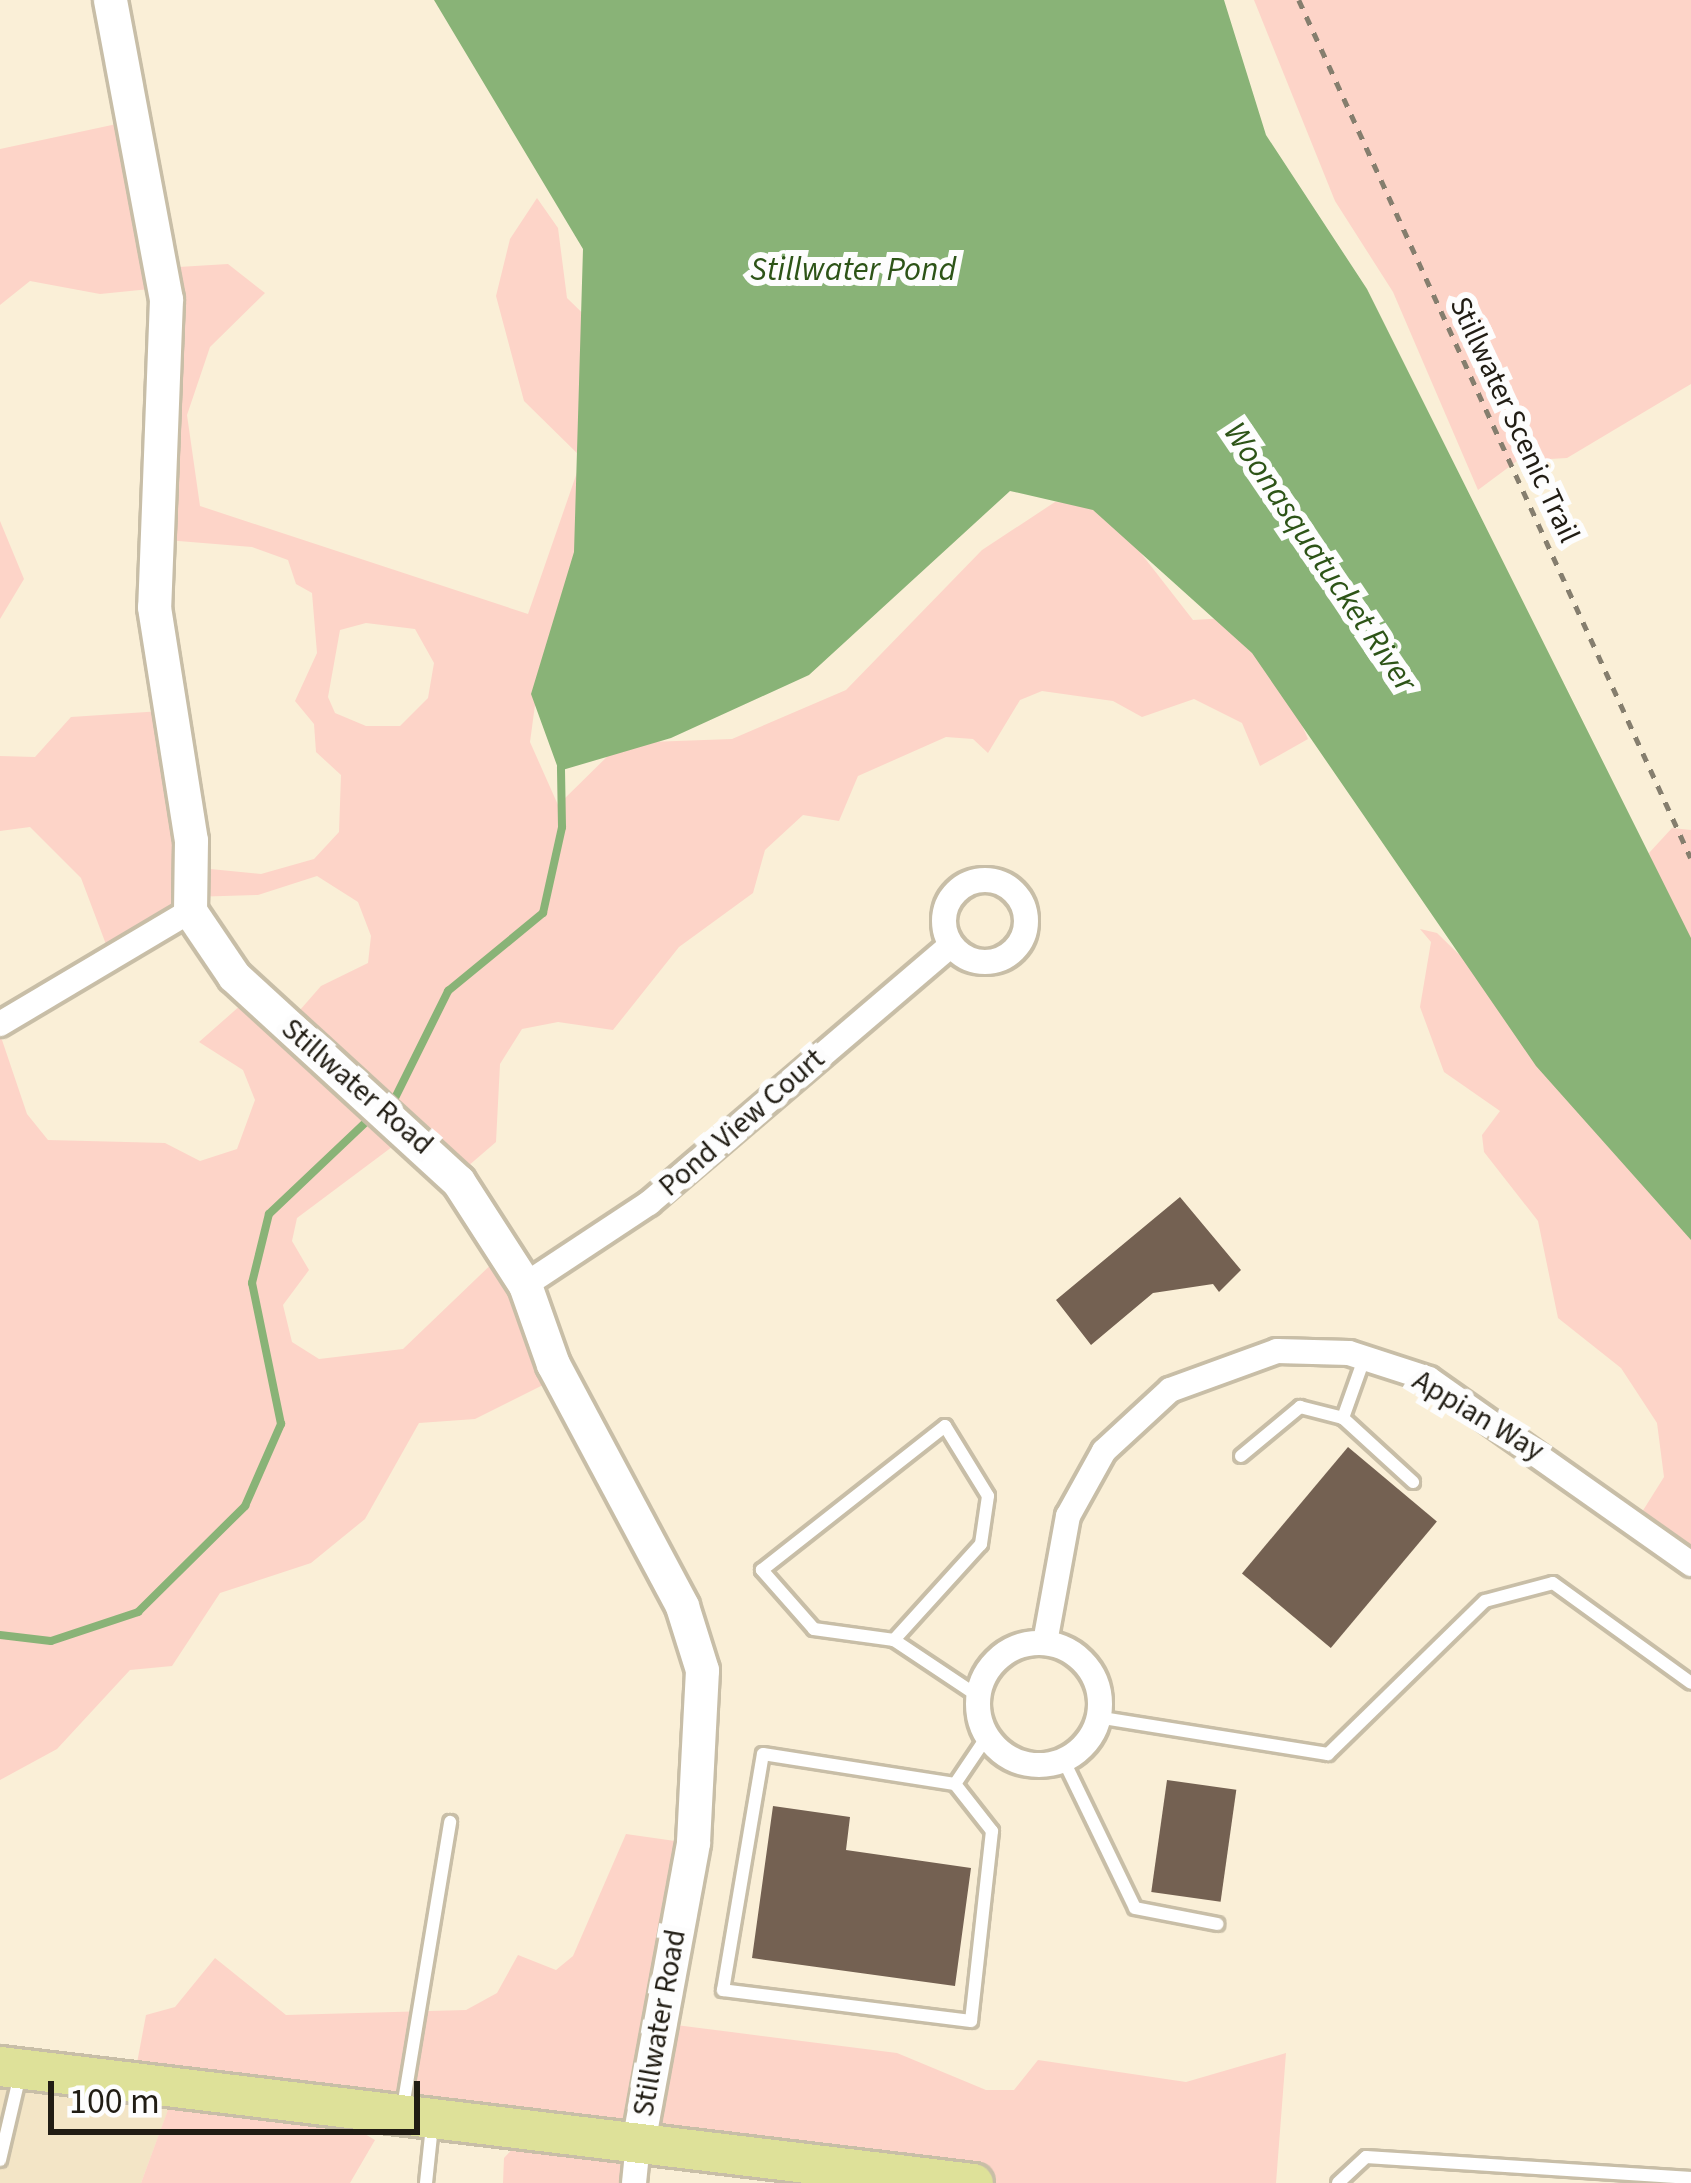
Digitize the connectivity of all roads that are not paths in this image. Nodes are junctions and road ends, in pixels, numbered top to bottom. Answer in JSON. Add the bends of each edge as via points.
{"nodes":[{"id":1,"x":110,"y":0,"type":"edge"},
{"id":2,"x":190,"y":911,"type":"junction"},
{"id":3,"x":949,"y":947,"type":"dead end"},
{"id":4,"x":0,"y":1024,"type":"edge"},
{"id":5,"x":525,"y":1285,"type":"junction"},
{"id":6,"x":1365,"y":1358,"type":"junction"},
{"id":7,"x":1343,"y":1418,"type":"junction"},
{"id":8,"x":1241,"y":1456,"type":"dead end"},
{"id":9,"x":1413,"y":1482,"type":"dead end"},
{"id":10,"x":1691,"y":1564,"type":"edge"},
{"id":11,"x":1046,"y":1637,"type":"junction"},
{"id":12,"x":894,"y":1640,"type":"junction"},
{"id":13,"x":1691,"y":1683,"type":"edge"},
{"id":14,"x":978,"y":1696,"type":"junction"},
{"id":15,"x":1097,"y":1717,"type":"junction"},
{"id":16,"x":986,"y":1738,"type":"junction"},
{"id":17,"x":1064,"y":1759,"type":"junction"},
{"id":18,"x":955,"y":1784,"type":"junction"},
{"id":19,"x":450,"y":1822,"type":"dead end"},
{"id":20,"x":1216,"y":1924,"type":"dead end"},
{"id":21,"x":11,"y":2067,"type":"edge"},
{"id":22,"x":417,"y":2116,"type":"junction"},
{"id":23,"x":638,"y":2143,"type":"junction"},
{"id":24,"x":0,"y":2160,"type":"edge"},
{"id":25,"x":1691,"y":2178,"type":"edge"},
{"id":26,"x":426,"y":2183,"type":"edge"},
{"id":27,"x":634,"y":2183,"type":"edge"},
{"id":28,"x":973,"y":2183,"type":"edge"},
{"id":29,"x":1338,"y":2183,"type":"edge"}],
"edges":[{"from":1,"to":2,"type":"street","via":[[166,299],[154,607],[191,840]]},
{"from":2,"to":4,"type":"street"},
{"from":2,"to":5,"type":"street","name":"Stillwater Road","via":[[234,976],[427,1145]]},
{"from":3,"to":5,"type":"street","name":"Pond View Court","via":[[649,1203]]},
{"from":5,"to":23,"type":"street","name":"Stillwater Road","via":[[554,1364],[682,1606],[702,1670],[693,1843]]},
{"from":6,"to":7,"type":"lane"},
{"from":6,"to":10,"type":"street","name":"Appian Way","via":[[1429,1379]]},
{"from":6,"to":11,"type":"street","name":"Appian Way","via":[[1312,1349],[1236,1359],[1136,1417],[1068,1516]]},
{"from":7,"to":8,"type":"lane","via":[[1300,1407]]},
{"from":7,"to":9,"type":"lane"},
{"from":11,"to":14,"type":"street","via":[[1004,1655]]},
{"from":11,"to":15,"type":"street","via":[[1096,1684]]},
{"from":12,"to":12,"type":"lane","via":[[981,1544],[988,1496],[945,1426],[762,1570],[814,1629]]},
{"from":12,"to":14,"type":"lane"},
{"from":13,"to":15,"type":"lane","via":[[1553,1582],[1485,1601],[1346,1747],[1328,1754]]},
{"from":14,"to":16,"type":"street"},
{"from":15,"to":17,"type":"street","via":[[1082,1748]]},
{"from":16,"to":17,"type":"street","via":[[1025,1764]]},
{"from":16,"to":18,"type":"lane"},
{"from":17,"to":20,"type":"lane","via":[[1136,1908]]},
{"from":18,"to":18,"type":"lane","via":[[763,1754],[723,1990],[971,2021],[992,1831]]},
{"from":19,"to":22,"type":"lane"},
{"from":21,"to":22,"type":"main road"},
{"from":21,"to":24,"type":"lane"},
{"from":22,"to":23,"type":"main road"},
{"from":22,"to":26,"type":"lane"},
{"from":23,"to":27,"type":"street"},
{"from":23,"to":28,"type":"main road"},
{"from":25,"to":29,"type":"lane","via":[[1366,2157]]}]}
